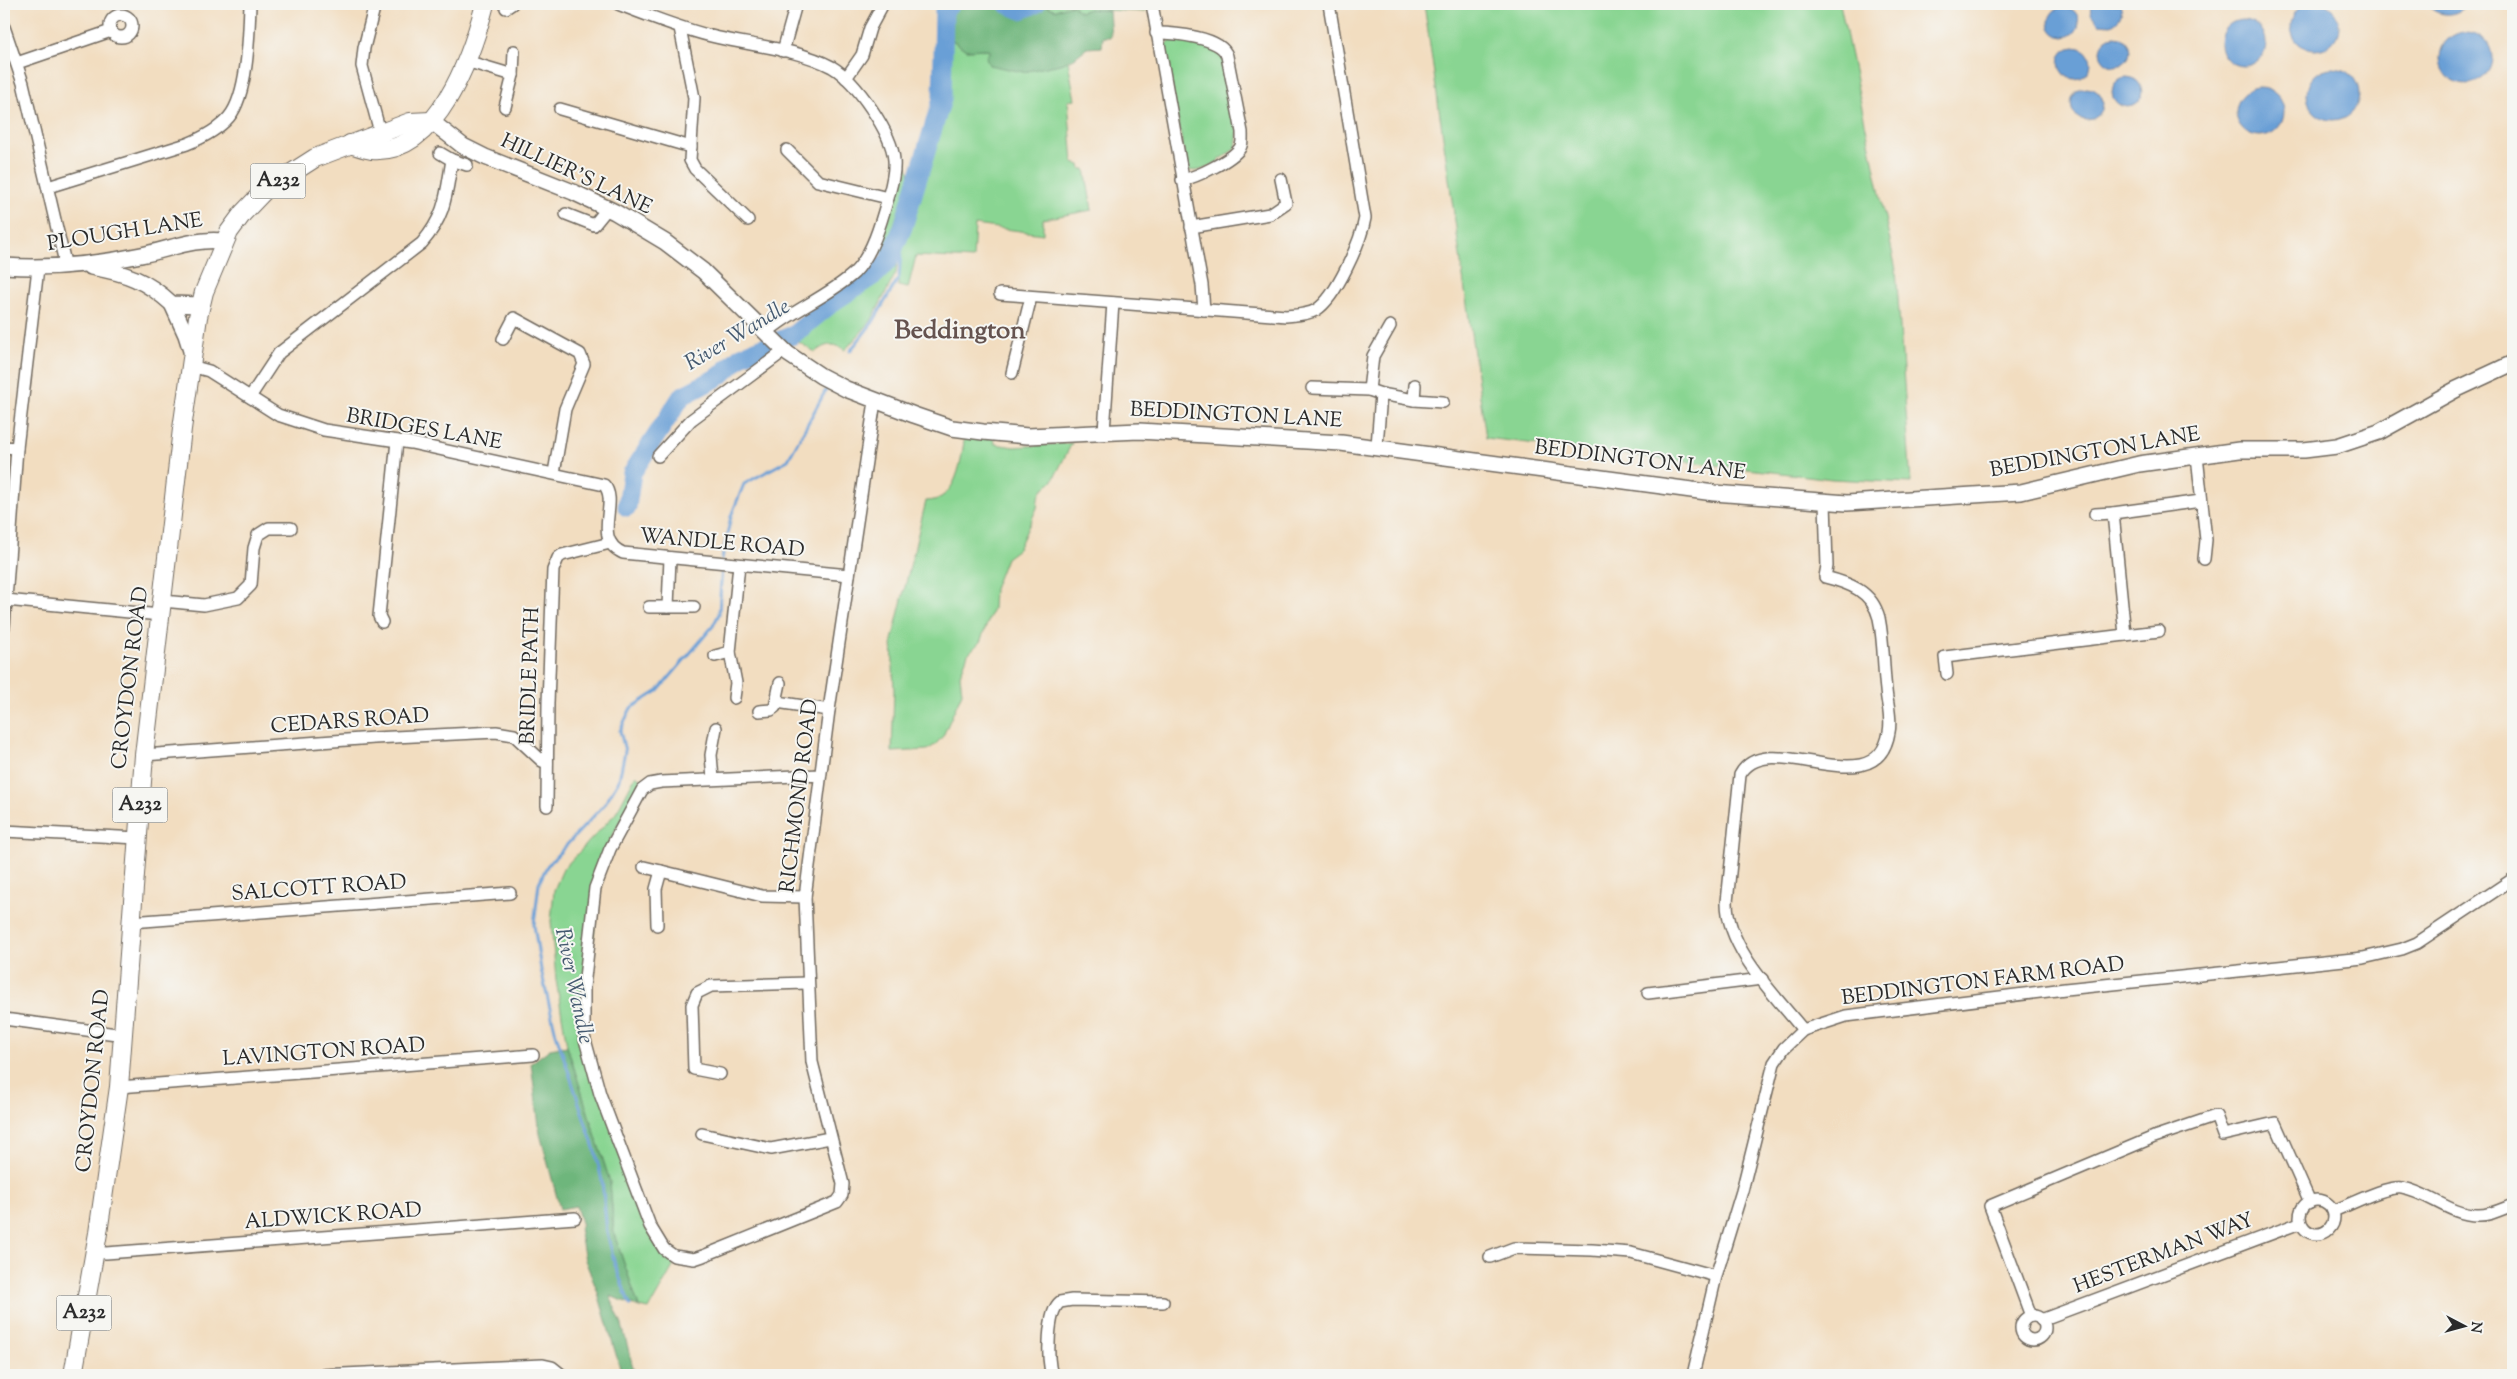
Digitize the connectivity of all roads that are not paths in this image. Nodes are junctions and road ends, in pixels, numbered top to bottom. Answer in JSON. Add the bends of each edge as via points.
{"nodes":[{"id":1,"x":250,"y":4,"type":"edge"},
{"id":2,"x":375,"y":4,"type":"edge"},
{"id":3,"x":485,"y":4,"type":"edge"},
{"id":4,"x":618,"y":4,"type":"edge"},
{"id":5,"x":796,"y":4,"type":"edge"},
{"id":6,"x":883,"y":4,"type":"edge"},
{"id":7,"x":1152,"y":4,"type":"edge"},
{"id":8,"x":1328,"y":4,"type":"edge"},
{"id":9,"x":4,"y":27,"type":"edge"},
{"id":10,"x":680,"y":28,"type":"junction"},
{"id":11,"x":111,"y":31,"type":"dead end"},
{"id":12,"x":1156,"y":33,"type":"junction"},
{"id":13,"x":514,"y":51,"type":"dead end"},
{"id":14,"x":783,"y":51,"type":"junction"},
{"id":15,"x":466,"y":61,"type":"junction"},
{"id":16,"x":17,"y":63,"type":"junction"},
{"id":17,"x":514,"y":75,"type":"junction"},
{"id":18,"x":846,"y":78,"type":"junction"},
{"id":19,"x":505,"y":107,"type":"dead end"},
{"id":20,"x":560,"y":109,"type":"dead end"},
{"id":21,"x":431,"y":121,"type":"junction"},
{"id":22,"x":380,"y":132,"type":"junction"},
{"id":23,"x":350,"y":144,"type":"junction"},
{"id":24,"x":690,"y":147,"type":"junction"},
{"id":25,"x":787,"y":150,"type":"dead end"},
{"id":26,"x":440,"y":153,"type":"dead end"},
{"id":27,"x":452,"y":160,"type":"junction"},
{"id":28,"x":467,"y":165,"type":"dead end"},
{"id":29,"x":1281,"y":179,"type":"dead end"},
{"id":30,"x":1182,"y":180,"type":"junction"},
{"id":31,"x":48,"y":187,"type":"junction"},
{"id":32,"x":888,"y":198,"type":"junction"},
{"id":33,"x":607,"y":208,"type":"junction"},
{"id":34,"x":566,"y":214,"type":"dead end"},
{"id":35,"x":748,"y":220,"type":"dead end"},
{"id":36,"x":1192,"y":227,"type":"junction"},
{"id":37,"x":224,"y":241,"type":"junction"},
{"id":38,"x":130,"y":257,"type":"junction"},
{"id":39,"x":4,"y":266,"type":"edge"},
{"id":40,"x":66,"y":266,"type":"junction"},
{"id":41,"x":82,"y":266,"type":"junction"},
{"id":42,"x":38,"y":268,"type":"junction"},
{"id":43,"x":133,"y":277,"type":"junction"},
{"id":44,"x":1000,"y":294,"type":"dead end"},
{"id":45,"x":1031,"y":297,"type":"junction"},
{"id":46,"x":1113,"y":303,"type":"junction"},
{"id":47,"x":172,"y":304,"type":"junction"},
{"id":48,"x":200,"y":305,"type":"junction"},
{"id":49,"x":1204,"y":310,"type":"junction"},
{"id":50,"x":1390,"y":326,"type":"dead end"},
{"id":51,"x":766,"y":333,"type":"junction"},
{"id":52,"x":503,"y":339,"type":"dead end"},
{"id":53,"x":784,"y":351,"type":"junction"},
{"id":54,"x":191,"y":360,"type":"junction"},
{"id":55,"x":2513,"y":364,"type":"edge"},
{"id":56,"x":1012,"y":373,"type":"dead end"},
{"id":57,"x":1415,"y":385,"type":"dead end"},
{"id":58,"x":1312,"y":388,"type":"dead end"},
{"id":59,"x":1369,"y":390,"type":"junction"},
{"id":60,"x":1381,"y":394,"type":"junction"},
{"id":61,"x":250,"y":397,"type":"junction"},
{"id":62,"x":1414,"y":400,"type":"junction"},
{"id":63,"x":875,"y":401,"type":"junction"},
{"id":64,"x":1443,"y":402,"type":"dead end"},
{"id":65,"x":1104,"y":431,"type":"junction"},
{"id":66,"x":397,"y":441,"type":"junction"},
{"id":67,"x":1377,"y":446,"type":"junction"},
{"id":68,"x":4,"y":447,"type":"edge"},
{"id":69,"x":17,"y":448,"type":"junction"},
{"id":70,"x":658,"y":456,"type":"dead end"},
{"id":71,"x":2197,"y":456,"type":"junction"},
{"id":72,"x":554,"y":473,"type":"junction"},
{"id":73,"x":2201,"y":501,"type":"junction"},
{"id":74,"x":1825,"y":502,"type":"junction"},
{"id":75,"x":2113,"y":513,"type":"junction"},
{"id":76,"x":2095,"y":514,"type":"dead end"},
{"id":77,"x":291,"y":528,"type":"dead end"},
{"id":78,"x":610,"y":543,"type":"junction"},
{"id":79,"x":566,"y":553,"type":"joint"},
{"id":80,"x":670,"y":558,"type":"junction"},
{"id":81,"x":2204,"y":560,"type":"dead end"},
{"id":82,"x":736,"y":565,"type":"junction"},
{"id":83,"x":849,"y":575,"type":"junction"},
{"id":84,"x":6,"y":600,"type":"junction"},
{"id":85,"x":649,"y":607,"type":"dead end"},
{"id":86,"x":668,"y":607,"type":"junction"},
{"id":87,"x":694,"y":607,"type":"dead end"},
{"id":88,"x":162,"y":608,"type":"junction"},
{"id":89,"x":382,"y":622,"type":"dead end"},
{"id":90,"x":4,"y":627,"type":"edge"},
{"id":91,"x":2159,"y":631,"type":"dead end"},
{"id":92,"x":2125,"y":635,"type":"junction"},
{"id":93,"x":730,"y":652,"type":"junction"},
{"id":94,"x":715,"y":656,"type":"dead end"},
{"id":95,"x":1947,"y":674,"type":"dead end"},
{"id":96,"x":780,"y":683,"type":"dead end"},
{"id":97,"x":734,"y":698,"type":"dead end"},
{"id":98,"x":777,"y":702,"type":"junction"},
{"id":99,"x":829,"y":710,"type":"junction"},
{"id":100,"x":759,"y":711,"type":"dead end"},
{"id":101,"x":716,"y":728,"type":"dead end"},
{"id":102,"x":144,"y":755,"type":"junction"},
{"id":103,"x":547,"y":763,"type":"junction"},
{"id":104,"x":820,"y":775,"type":"junction"},
{"id":105,"x":712,"y":779,"type":"junction"},
{"id":106,"x":547,"y":806,"type":"dead end"},
{"id":107,"x":4,"y":831,"type":"edge"},
{"id":108,"x":138,"y":838,"type":"junction"},
{"id":109,"x":644,"y":867,"type":"dead end"},
{"id":110,"x":661,"y":871,"type":"junction"},
{"id":111,"x":2513,"y":879,"type":"edge"},
{"id":112,"x":510,"y":893,"type":"dead end"},
{"id":113,"x":805,"y":897,"type":"junction"},
{"id":114,"x":131,"y":922,"type":"junction"},
{"id":115,"x":657,"y":925,"type":"dead end"},
{"id":116,"x":1762,"y":979,"type":"junction"},
{"id":117,"x":807,"y":983,"type":"junction"},
{"id":118,"x":1648,"y":992,"type":"dead end"},
{"id":119,"x":4,"y":1020,"type":"edge"},
{"id":120,"x":1803,"y":1030,"type":"junction"},
{"id":121,"x":124,"y":1035,"type":"junction"},
{"id":122,"x":533,"y":1055,"type":"dead end"},
{"id":123,"x":720,"y":1074,"type":"dead end"},
{"id":124,"x":118,"y":1087,"type":"junction"},
{"id":125,"x":702,"y":1134,"type":"dead end"},
{"id":126,"x":830,"y":1138,"type":"junction"},
{"id":127,"x":2310,"y":1202,"type":"junction"},
{"id":128,"x":2513,"y":1204,"type":"edge"},
{"id":129,"x":2333,"y":1211,"type":"junction"},
{"id":130,"x":575,"y":1218,"type":"dead end"},
{"id":131,"x":2300,"y":1223,"type":"junction"},
{"id":132,"x":95,"y":1252,"type":"junction"},
{"id":133,"x":1490,"y":1257,"type":"dead end"},
{"id":134,"x":1716,"y":1276,"type":"junction"},
{"id":135,"x":1163,"y":1302,"type":"dead end"},
{"id":136,"x":73,"y":1375,"type":"edge"},
{"id":137,"x":321,"y":1375,"type":"edge"},
{"id":138,"x":562,"y":1375,"type":"edge"},
{"id":139,"x":1052,"y":1375,"type":"edge"},
{"id":140,"x":1693,"y":1375,"type":"edge"}],
"edges":[{"from":1,"to":31,"type":"street","via":[[247,53],[239,95],[234,109],[222,124],[187,144]]},
{"from":2,"to":22,"type":"street","via":[[362,58],[363,76]]},
{"from":3,"to":15,"type":"highway"},
{"from":4,"to":10,"type":"street"},
{"from":5,"to":14,"type":"street"},
{"from":6,"to":18,"type":"street","via":[[870,28],[862,55]]},
{"from":7,"to":12,"type":"street"},
{"from":8,"to":49,"type":"street","via":[[1364,204],[1366,218],[1362,233],[1337,284],[1316,310],[1286,316]]},
{"from":9,"to":16,"type":"street"},
{"from":10,"to":14,"type":"street"},
{"from":10,"to":24,"type":"street","via":[[694,98]]},
{"from":11,"to":16,"type":"street"},
{"from":12,"to":30,"type":"street"},
{"from":12,"to":30,"type":"street","via":[[1215,43],[1224,48],[1228,56],[1242,139],[1238,150],[1202,174]]},
{"from":13,"to":17,"type":"street"},
{"from":14,"to":18,"type":"street","via":[[825,64]]},
{"from":15,"to":17,"type":"street"},
{"from":15,"to":21,"type":"highway","via":[[450,95]]},
{"from":16,"to":31,"type":"street"},
{"from":17,"to":19,"type":"street"},
{"from":18,"to":32,"type":"street","via":[[869,107],[891,145],[894,172]]},
{"from":20,"to":24,"type":"street"},
{"from":21,"to":22,"type":"highway","name":"CROYDON ROAD","number":"A232","via":[[410,122]]},
{"from":21,"to":23,"type":"highway","via":[[424,132],[394,147],[373,150]]},
{"from":21,"to":33,"type":"main road","name":"HILLIER'S LANE","via":[[463,146],[500,165]]},
{"from":22,"to":23,"type":"highway","name":"CROYDON ROAD","number":"A232"},
{"from":23,"to":37,"type":"highway","name":"CROYDON ROAD","number":"A232","via":[[315,158],[265,190],[234,223]]},
{"from":24,"to":35,"type":"street","via":[[690,160],[695,169]]},
{"from":25,"to":32,"type":"street","via":[[818,181]]},
{"from":26,"to":27,"type":"street"},
{"from":27,"to":28,"type":"street"},
{"from":27,"to":61,"type":"street","via":[[445,202],[432,232],[279,353]]},
{"from":29,"to":36,"type":"street","via":[[1286,203],[1270,214]]},
{"from":30,"to":36,"type":"street"},
{"from":31,"to":40,"type":"street"},
{"from":32,"to":51,"type":"street","via":[[873,242],[854,273]]},
{"from":33,"to":34,"type":"street","via":[[594,225]]},
{"from":33,"to":51,"type":"main road","name":"HILLIER'S LANE","via":[[688,259]]},
{"from":36,"to":49,"type":"street"},
{"from":37,"to":38,"type":"main road","name":"PLOUGH LANE","via":[[199,240]]},
{"from":37,"to":48,"type":"highway","name":"CROYDON ROAD","number":"A232"},
{"from":38,"to":41,"type":"main road","name":"PLOUGH LANE"},
{"from":38,"to":43,"type":"main road"},
{"from":39,"to":42,"type":"main road","name":"PLOUGH LANE"},
{"from":40,"to":41,"type":"main road","name":"PLOUGH LANE"},
{"from":40,"to":42,"type":"main road","name":"PLOUGH LANE"},
{"from":41,"to":43,"type":"main road"},
{"from":42,"to":69,"type":"street"},
{"from":43,"to":47,"type":"main road","via":[[154,288]]},
{"from":44,"to":45,"type":"street"},
{"from":45,"to":46,"type":"street"},
{"from":45,"to":56,"type":"street"},
{"from":46,"to":49,"type":"street"},
{"from":46,"to":65,"type":"street"},
{"from":47,"to":48,"type":"main road"},
{"from":47,"to":54,"type":"main road","via":[[186,334]]},
{"from":48,"to":54,"type":"highway","name":"CROYDON ROAD","number":"A232"},
{"from":50,"to":59,"type":"street","via":[[1373,356]]},
{"from":51,"to":53,"type":"main road","name":"BEDDINGTON LANE"},
{"from":52,"to":72,"type":"street","via":[[514,318],[584,359],[565,409]]},
{"from":53,"to":63,"type":"main road","name":"BEDDINGTON LANE","via":[[837,385]]},
{"from":53,"to":70,"type":"street","via":[[691,420]]},
{"from":54,"to":61,"type":"street","name":"BRIDGES LANE"},
{"from":54,"to":88,"type":"highway","name":"CROYDON ROAD","number":"A232"},
{"from":55,"to":71,"type":"main road","name":"BEDDINGTON LANE","via":[[2455,390],[2410,417],[2336,446],[2304,450],[2239,450]]},
{"from":57,"to":62,"type":"street"},
{"from":58,"to":59,"type":"street"},
{"from":59,"to":60,"type":"street"},
{"from":60,"to":62,"type":"street"},
{"from":60,"to":67,"type":"street"},
{"from":61,"to":66,"type":"street","name":"BRIDGES LANE","via":[[278,415],[309,426],[339,434]]},
{"from":62,"to":64,"type":"street"},
{"from":63,"to":65,"type":"main road","name":"BEDDINGTON LANE","via":[[941,424],[976,432],[1028,436]]},
{"from":63,"to":83,"type":"street","name":"RICHMOND ROAD"},
{"from":65,"to":67,"type":"main road","name":"BEDDINGTON LANE"},
{"from":66,"to":72,"type":"street","name":"BRIDGES LANE"},
{"from":66,"to":89,"type":"street","via":[[379,616]]},
{"from":67,"to":74,"type":"main road","name":"BEDDINGTON LANE","via":[[1670,488]]},
{"from":68,"to":69,"type":"street"},
{"from":69,"to":84,"type":"street"},
{"from":71,"to":73,"type":"street"},
{"from":71,"to":74,"type":"main road","name":"BEDDINGTON LANE","via":[[2139,464],[2021,492]]},
{"from":72,"to":78,"type":"street","name":"BRIDGES LANE","via":[[606,487]]},
{"from":73,"to":75,"type":"street"},
{"from":73,"to":81,"type":"street","via":[[2206,540]]},
{"from":74,"to":116,"type":"street","via":[[1825,577],[1858,588],[1877,611],[1883,642],[1890,731],[1881,753],[1858,767],[1762,758],[1744,767],[1740,775],[1726,902],[1727,921],[1734,939]]},
{"from":75,"to":76,"type":"street"},
{"from":75,"to":92,"type":"street"},
{"from":77,"to":88,"type":"street","via":[[269,528],[258,535],[251,585],[238,598],[204,605]]},
{"from":78,"to":79,"type":"street","name":"WANDLE ROAD"},
{"from":78,"to":80,"type":"street","name":"WANDLE ROAD","via":[[623,553]]},
{"from":79,"to":103,"type":"street","name":"BRIDLE PATH","via":[[558,558],[553,570]]},
{"from":80,"to":82,"type":"street","name":"WANDLE ROAD"},
{"from":80,"to":86,"type":"street"},
{"from":82,"to":83,"type":"street","name":"WANDLE ROAD"},
{"from":82,"to":93,"type":"street"},
{"from":83,"to":99,"type":"street","name":"RICHMOND ROAD"},
{"from":84,"to":88,"type":"street"},
{"from":84,"to":90,"type":"street"},
{"from":85,"to":86,"type":"street"},
{"from":86,"to":87,"type":"street"},
{"from":88,"to":102,"type":"highway","name":"CROYDON ROAD","number":"A232"},
{"from":91,"to":92,"type":"street"},
{"from":92,"to":95,"type":"street","via":[[1946,657]]},
{"from":93,"to":94,"type":"street"},
{"from":93,"to":97,"type":"street","via":[[736,683]]},
{"from":96,"to":98,"type":"street"},
{"from":98,"to":99,"type":"street"},
{"from":98,"to":100,"type":"street","via":[[772,710]]},
{"from":99,"to":104,"type":"street","name":"RICHMOND ROAD"},
{"from":101,"to":105,"type":"street","via":[[711,755]]},
{"from":102,"to":103,"type":"street","name":"CEDARS ROAD","via":[[496,732],[514,735]]},
{"from":102,"to":108,"type":"highway","name":"CROYDON ROAD","number":"A232"},
{"from":103,"to":106,"type":"street","name":"BRIDLE PATH"},
{"from":104,"to":105,"type":"street"},
{"from":104,"to":113,"type":"street","name":"RICHMOND ROAD"},
{"from":105,"to":126,"type":"street","name":"RICHMOND ROAD","via":[[644,786],[604,863],[594,895],[583,1005],[584,1036],[595,1078],[650,1226],[664,1249],[674,1256],[694,1259],[837,1202],[842,1196],[843,1184]]},
{"from":107,"to":108,"type":"street"},
{"from":108,"to":114,"type":"highway","name":"CROYDON ROAD","number":"A232"},
{"from":109,"to":110,"type":"street"},
{"from":110,"to":113,"type":"street","via":[[762,896]]},
{"from":110,"to":115,"type":"street","via":[[656,889]]},
{"from":111,"to":120,"type":"street","name":"BEDDINGTON FARM ROAD","via":[[2416,943],[2371,956],[1846,1016]]},
{"from":112,"to":114,"type":"street","name":"SALCOTT ROAD"},
{"from":113,"to":117,"type":"street","name":"RICHMOND ROAD"},
{"from":114,"to":121,"type":"highway","name":"CROYDON ROAD","number":"A232"},
{"from":116,"to":118,"type":"street"},
{"from":116,"to":120,"type":"street"},
{"from":117,"to":123,"type":"street","via":[[711,986],[697,993],[692,1005],[694,1068]]},
{"from":117,"to":126,"type":"street","name":"RICHMOND ROAD","via":[[812,1062]]},
{"from":119,"to":121,"type":"street"},
{"from":120,"to":134,"type":"street","name":"BEDDINGTON FARM ROAD","via":[[1774,1063],[1742,1191]]},
{"from":121,"to":124,"type":"highway","name":"CROYDON ROAD","number":"A232"},
{"from":122,"to":124,"type":"street","name":"LAVINGTON ROAD"},
{"from":124,"to":132,"type":"highway","name":"CROYDON ROAD","number":"A232"},
{"from":125,"to":126,"type":"street","via":[[771,1149]]},
{"from":127,"to":129,"type":"street","via":[[2323,1201]]},
{"from":127,"to":131,"type":"street","via":[[2302,1207]]},
{"from":127,"to":131,"type":"street","name":"HESTERMAN WAY","via":[[2275,1123],[2223,1135],[2216,1116],[2154,1137],[1990,1206],[2036,1318]]},
{"from":128,"to":129,"type":"street","via":[[2476,1216],[2400,1188]]},
{"from":129,"to":131,"type":"street","via":[[2333,1221],[2324,1233],[2311,1234]]},
{"from":130,"to":132,"type":"street","name":"ALDWICK ROAD"},
{"from":132,"to":136,"type":"highway","name":"CROYDON ROAD","number":"A232"},
{"from":133,"to":134,"type":"street","via":[[1514,1248],[1631,1253]]},
{"from":134,"to":140,"type":"street","name":"BEDDINGTON FARM ROAD"},
{"from":135,"to":139,"type":"street","via":[[1060,1302],[1052,1314],[1049,1363]]},
{"from":137,"to":138,"type":"street","via":[[543,1365]]}]}
